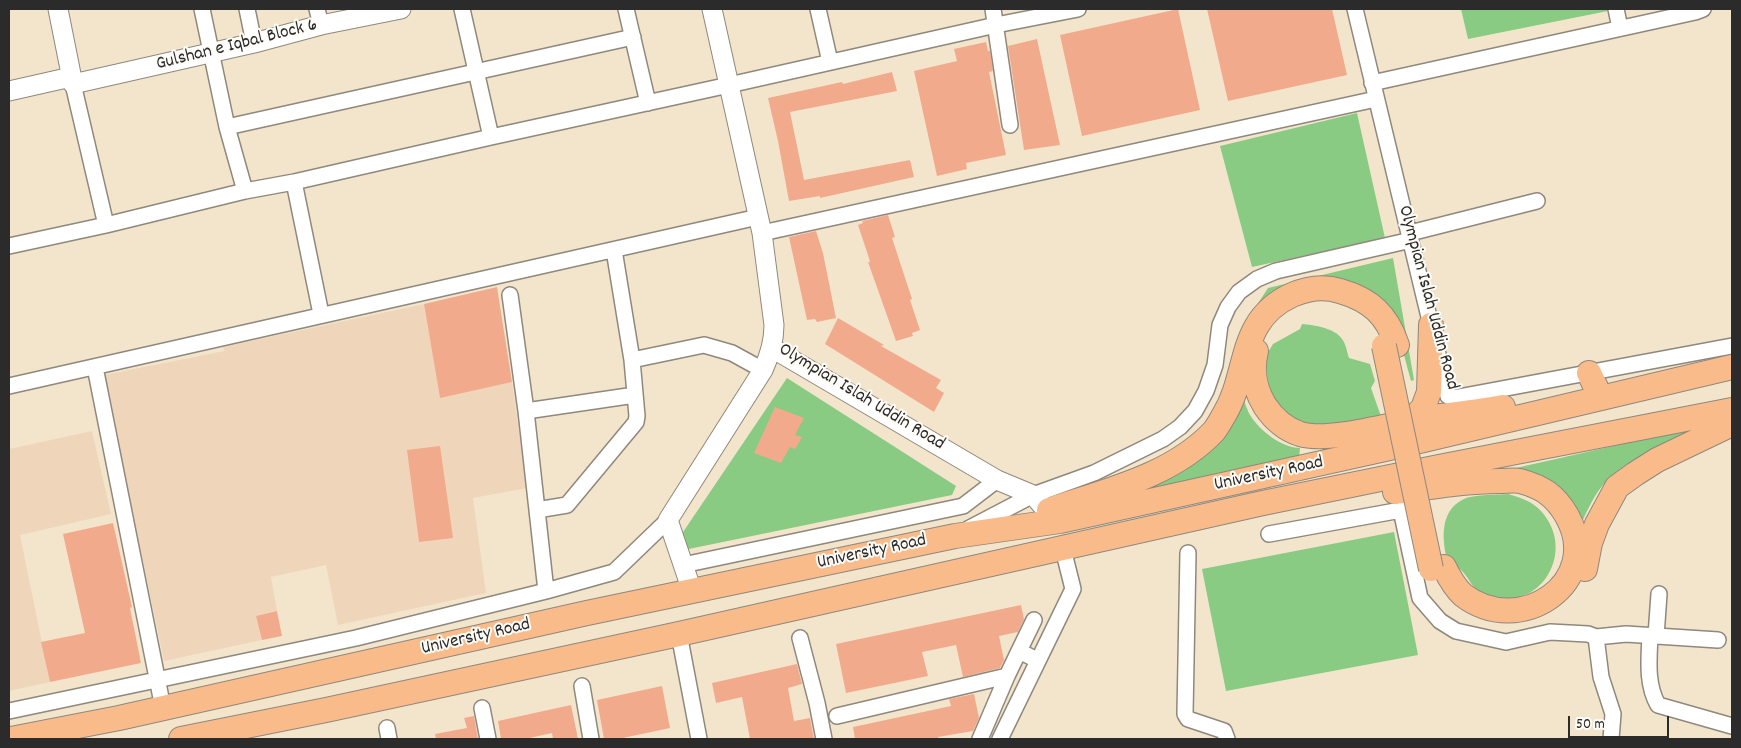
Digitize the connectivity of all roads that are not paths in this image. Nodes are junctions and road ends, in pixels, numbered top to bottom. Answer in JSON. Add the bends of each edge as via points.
{"nodes":[{"id":1,"x":58,"y":9,"type":"edge"},
{"id":2,"x":202,"y":9,"type":"edge"},
{"id":3,"x":247,"y":9,"type":"edge"},
{"id":4,"x":401,"y":9,"type":"edge"},
{"id":5,"x":462,"y":9,"type":"edge"},
{"id":6,"x":626,"y":9,"type":"edge"},
{"id":7,"x":712,"y":9,"type":"edge"},
{"id":8,"x":818,"y":9,"type":"edge"},
{"id":9,"x":993,"y":9,"type":"edge"},
{"id":10,"x":1078,"y":9,"type":"edge"},
{"id":11,"x":1355,"y":9,"type":"edge"},
{"id":12,"x":1616,"y":9,"type":"edge"},
{"id":13,"x":1703,"y":9,"type":"edge"},
{"id":14,"x":319,"y":17,"type":"edge"},
{"id":15,"x":996,"y":25,"type":"junction"},
{"id":16,"x":1620,"y":28,"type":"junction"},
{"id":17,"x":633,"y":37,"type":"junction"},
{"id":18,"x":254,"y":43,"type":"junction"},
{"id":19,"x":212,"y":52,"type":"junction"},
{"id":20,"x":830,"y":62,"type":"junction"},
{"id":21,"x":478,"y":72,"type":"junction"},
{"id":22,"x":72,"y":80,"type":"junction"},
{"id":23,"x":1372,"y":82,"type":"junction"},
{"id":24,"x":729,"y":85,"type":"junction"},
{"id":25,"x":9,"y":91,"type":"edge"},
{"id":26,"x":1376,"y":99,"type":"junction"},
{"id":27,"x":648,"y":103,"type":"junction"},
{"id":28,"x":1010,"y":125,"type":"dead end"},
{"id":29,"x":228,"y":127,"type":"junction"},
{"id":30,"x":491,"y":136,"type":"junction"},
{"id":31,"x":294,"y":182,"type":"junction"},
{"id":32,"x":245,"y":191,"type":"junction"},
{"id":33,"x":1537,"y":201,"type":"dead end"},
{"id":34,"x":106,"y":225,"type":"junction"},
{"id":35,"x":760,"y":225,"type":"junction"},
{"id":36,"x":1410,"y":237,"type":"junction"},
{"id":37,"x":9,"y":246,"type":"edge"},
{"id":38,"x":614,"y":250,"type":"junction"},
{"id":39,"x":510,"y":295,"type":"dead end"},
{"id":40,"x":321,"y":314,"type":"junction"},
{"id":41,"x":1431,"y":325,"type":"junction"},
{"id":42,"x":1391,"y":345,"type":"junction"},
{"id":43,"x":1732,"y":346,"type":"edge"},
{"id":44,"x":772,"y":348,"type":"junction"},
{"id":45,"x":632,"y":360,"type":"junction"},
{"id":46,"x":95,"y":367,"type":"junction"},
{"id":47,"x":1732,"y":367,"type":"edge"},
{"id":48,"x":763,"y":370,"type":"junction"},
{"id":49,"x":1589,"y":372,"type":"junction"},
{"id":50,"x":9,"y":386,"type":"edge"},
{"id":51,"x":635,"y":395,"type":"junction"},
{"id":52,"x":1601,"y":398,"type":"junction"},
{"id":53,"x":1573,"y":405,"type":"junction"},
{"id":54,"x":1732,"y":410,"type":"edge"},
{"id":55,"x":526,"y":411,"type":"junction"},
{"id":56,"x":1412,"y":421,"type":"junction"},
{"id":57,"x":1732,"y":424,"type":"edge"},
{"id":58,"x":997,"y":480,"type":"junction"},
{"id":59,"x":1263,"y":503,"type":"junction"},
{"id":60,"x":1047,"y":509,"type":"junction"},
{"id":61,"x":537,"y":510,"type":"junction"},
{"id":62,"x":668,"y":520,"type":"junction"},
{"id":63,"x":1269,"y":534,"type":"dead end"},
{"id":64,"x":1063,"y":549,"type":"junction"},
{"id":65,"x":1188,"y":553,"type":"dead end"},
{"id":66,"x":683,"y":565,"type":"junction"},
{"id":67,"x":1438,"y":568,"type":"junction"},
{"id":68,"x":692,"y":591,"type":"junction"},
{"id":69,"x":546,"y":592,"type":"junction"},
{"id":70,"x":1659,"y":594,"type":"dead end"},
{"id":71,"x":1034,"y":620,"type":"dead end"},
{"id":72,"x":679,"y":634,"type":"junction"},
{"id":73,"x":1653,"y":636,"type":"junction"},
{"id":74,"x":1596,"y":637,"type":"junction"},
{"id":75,"x":800,"y":638,"type":"dead end"},
{"id":76,"x":1718,"y":640,"type":"dead end"},
{"id":77,"x":1019,"y":651,"type":"junction"},
{"id":78,"x":1037,"y":660,"type":"junction"},
{"id":79,"x":1007,"y":676,"type":"junction"},
{"id":80,"x":158,"y":681,"type":"junction"},
{"id":81,"x":582,"y":686,"type":"dead end"},
{"id":82,"x":163,"y":708,"type":"junction"},
{"id":83,"x":482,"y":708,"type":"dead end"},
{"id":84,"x":9,"y":711,"type":"edge"},
{"id":85,"x":837,"y":716,"type":"dead end"},
{"id":86,"x":1732,"y":726,"type":"edge"},
{"id":87,"x":11,"y":739,"type":"edge"},
{"id":88,"x":181,"y":739,"type":"edge"},
{"id":89,"x":488,"y":739,"type":"edge"},
{"id":90,"x":591,"y":739,"type":"edge"},
{"id":91,"x":699,"y":739,"type":"edge"},
{"id":92,"x":824,"y":739,"type":"edge"},
{"id":93,"x":980,"y":739,"type":"edge"},
{"id":94,"x":1000,"y":739,"type":"edge"},
{"id":95,"x":1227,"y":739,"type":"edge"},
{"id":96,"x":1611,"y":739,"type":"edge"}],
"edges":[{"from":1,"to":22,"type":"street"},
{"from":2,"to":19,"type":"street"},
{"from":3,"to":18,"type":"street"},
{"from":4,"to":14,"type":"street","name":"Gulshan e Iqbal Block 6"},
{"from":5,"to":21,"type":"street"},
{"from":6,"to":17,"type":"street"},
{"from":7,"to":24,"type":"street","name":"Olympian Islah Uddin Road"},
{"from":8,"to":20,"type":"street"},
{"from":9,"to":15,"type":"street"},
{"from":10,"to":15,"type":"street"},
{"from":11,"to":23,"type":"street","name":"Olympian Islah Uddin Road"},
{"from":12,"to":16,"type":"street"},
{"from":13,"to":16,"type":"street"},
{"from":14,"to":18,"type":"street","name":"Gulshan e Iqbal Block 6"},
{"from":15,"to":20,"type":"street"},
{"from":15,"to":28,"type":"street"},
{"from":16,"to":23,"type":"street"},
{"from":17,"to":21,"type":"street"},
{"from":17,"to":27,"type":"street"},
{"from":18,"to":19,"type":"street","name":"Gulshan e Iqbal Block 6"},
{"from":19,"to":22,"type":"street","name":"Gulshan e Iqbal Block 6"},
{"from":19,"to":29,"type":"street"},
{"from":20,"to":24,"type":"street"},
{"from":21,"to":29,"type":"street"},
{"from":21,"to":30,"type":"street"},
{"from":22,"to":25,"type":"street","name":"Gulshan e Iqbal Block 6"},
{"from":22,"to":34,"type":"street"},
{"from":23,"to":26,"type":"street","name":"Olympian Islah Uddin Road"},
{"from":24,"to":27,"type":"street"},
{"from":24,"to":35,"type":"street","name":"Olympian Islah Uddin Road"},
{"from":26,"to":35,"type":"street"},
{"from":26,"to":36,"type":"street","name":"Olympian Islah Uddin Road"},
{"from":27,"to":30,"type":"street"},
{"from":29,"to":32,"type":"street"},
{"from":30,"to":31,"type":"street"},
{"from":31,"to":32,"type":"street"},
{"from":31,"to":40,"type":"street"},
{"from":32,"to":34,"type":"street"},
{"from":33,"to":36,"type":"street"},
{"from":34,"to":37,"type":"street"},
{"from":35,"to":38,"type":"street"},
{"from":35,"to":44,"type":"street","name":"Olympian Islah Uddin Road","via":[[774,326]]},
{"from":36,"to":41,"type":"street","name":"Olympian Islah Uddin Road"},
{"from":36,"to":60,"type":"street","via":[[1276,271],[1239,292],[1220,325],[1215,364],[1195,411],[1163,439],[1094,473]]},
{"from":38,"to":40,"type":"street"},
{"from":38,"to":45,"type":"street"},
{"from":39,"to":55,"type":"street"},
{"from":40,"to":46,"type":"street"},
{"from":41,"to":49,"type":"street","name":"Olympian Islah Uddin Road","via":[[1448,396],[1453,398]]},
{"from":41,"to":56,"type":"main road","via":[[1429,392],[1423,408]]},
{"from":42,"to":56,"type":"main road","via":[[1367,318],[1343,302],[1314,300],[1298,303],[1282,310],[1263,331],[1253,364],[1254,382],[1270,414],[1284,427],[1300,434],[1325,437]]},
{"from":42,"to":60,"type":"main road","via":[[1392,330],[1382,314],[1366,301],[1350,294],[1316,288],[1282,299],[1256,326],[1241,364],[1236,391],[1215,430],[1176,461],[1134,482]]},
{"from":42,"to":67,"type":"main road","bridge":true},
{"from":43,"to":49,"type":"street","name":"Olympian Islah Uddin Road"},
{"from":44,"to":48,"type":"street"},
{"from":44,"to":58,"type":"street","name":"Olympian Islah Uddin Road"},
{"from":45,"to":48,"type":"street","via":[[704,345],[732,353]]},
{"from":45,"to":51,"type":"street"},
{"from":46,"to":50,"type":"street"},
{"from":46,"to":80,"type":"street"},
{"from":47,"to":52,"type":"main road","name":"University Road"},
{"from":48,"to":62,"type":"street"},
{"from":49,"to":52,"type":"main road"},
{"from":51,"to":55,"type":"street"},
{"from":51,"to":61,"type":"street","via":[[636,422],[567,505]]},
{"from":52,"to":53,"type":"main road","name":"University Road"},
{"from":53,"to":56,"type":"main road","via":[[1534,400]]},
{"from":53,"to":60,"type":"main road","name":"University Road","via":[[1394,448]]},
{"from":54,"to":59,"type":"main road","name":"University Road"},
{"from":55,"to":61,"type":"street"},
{"from":57,"to":67,"type":"main road","via":[[1657,460],[1617,488],[1597,524],[1582,578],[1572,596],[1546,616],[1528,623],[1508,625],[1470,615],[1453,604],[1438,585]]},
{"from":58,"to":60,"type":"street","name":"Olympian Islah Uddin Road"},
{"from":58,"to":66,"type":"street","via":[[963,506]]},
{"from":59,"to":64,"type":"main road","name":"University Road"},
{"from":59,"to":67,"type":"main road","via":[[1317,503],[1486,481],[1518,481],[1546,490],[1561,506],[1576,541],[1576,559],[1561,588],[1539,605],[1524,610],[1509,612],[1476,604]]},
{"from":60,"to":68,"type":"main road","name":"University Road","via":[[955,536]]},
{"from":61,"to":69,"type":"street"},
{"from":62,"to":66,"type":"street"},
{"from":62,"to":69,"type":"street","via":[[614,572]]},
{"from":63,"to":74,"type":"street","via":[[1401,510],[1420,598],[1440,621],[1456,631],[1506,642],[1550,632]]},
{"from":64,"to":72,"type":"main road","name":"University Road"},
{"from":64,"to":78,"type":"street","via":[[1073,589]]},
{"from":65,"to":95,"type":"street","via":[[1185,714],[1188,719],[1224,731]]},
{"from":66,"to":68,"type":"street"},
{"from":68,"to":82,"type":"main road","name":"University Road"},
{"from":69,"to":80,"type":"street"},
{"from":70,"to":73,"type":"street"},
{"from":71,"to":77,"type":"street"},
{"from":72,"to":88,"type":"main road","name":"University Road"},
{"from":72,"to":91,"type":"street"},
{"from":73,"to":74,"type":"street"},
{"from":73,"to":76,"type":"street"},
{"from":73,"to":86,"type":"street","via":[[1650,685],[1658,705]]},
{"from":74,"to":96,"type":"street","via":[[1601,677],[1613,714]]},
{"from":75,"to":92,"type":"street"},
{"from":77,"to":78,"type":"street"},
{"from":77,"to":79,"type":"street"},
{"from":78,"to":94,"type":"street"},
{"from":79,"to":85,"type":"street"},
{"from":79,"to":93,"type":"street"},
{"from":80,"to":82,"type":"street"},
{"from":80,"to":84,"type":"street"},
{"from":81,"to":90,"type":"street"},
{"from":82,"to":87,"type":"main road","name":"University Road"},
{"from":83,"to":89,"type":"street"}]}
